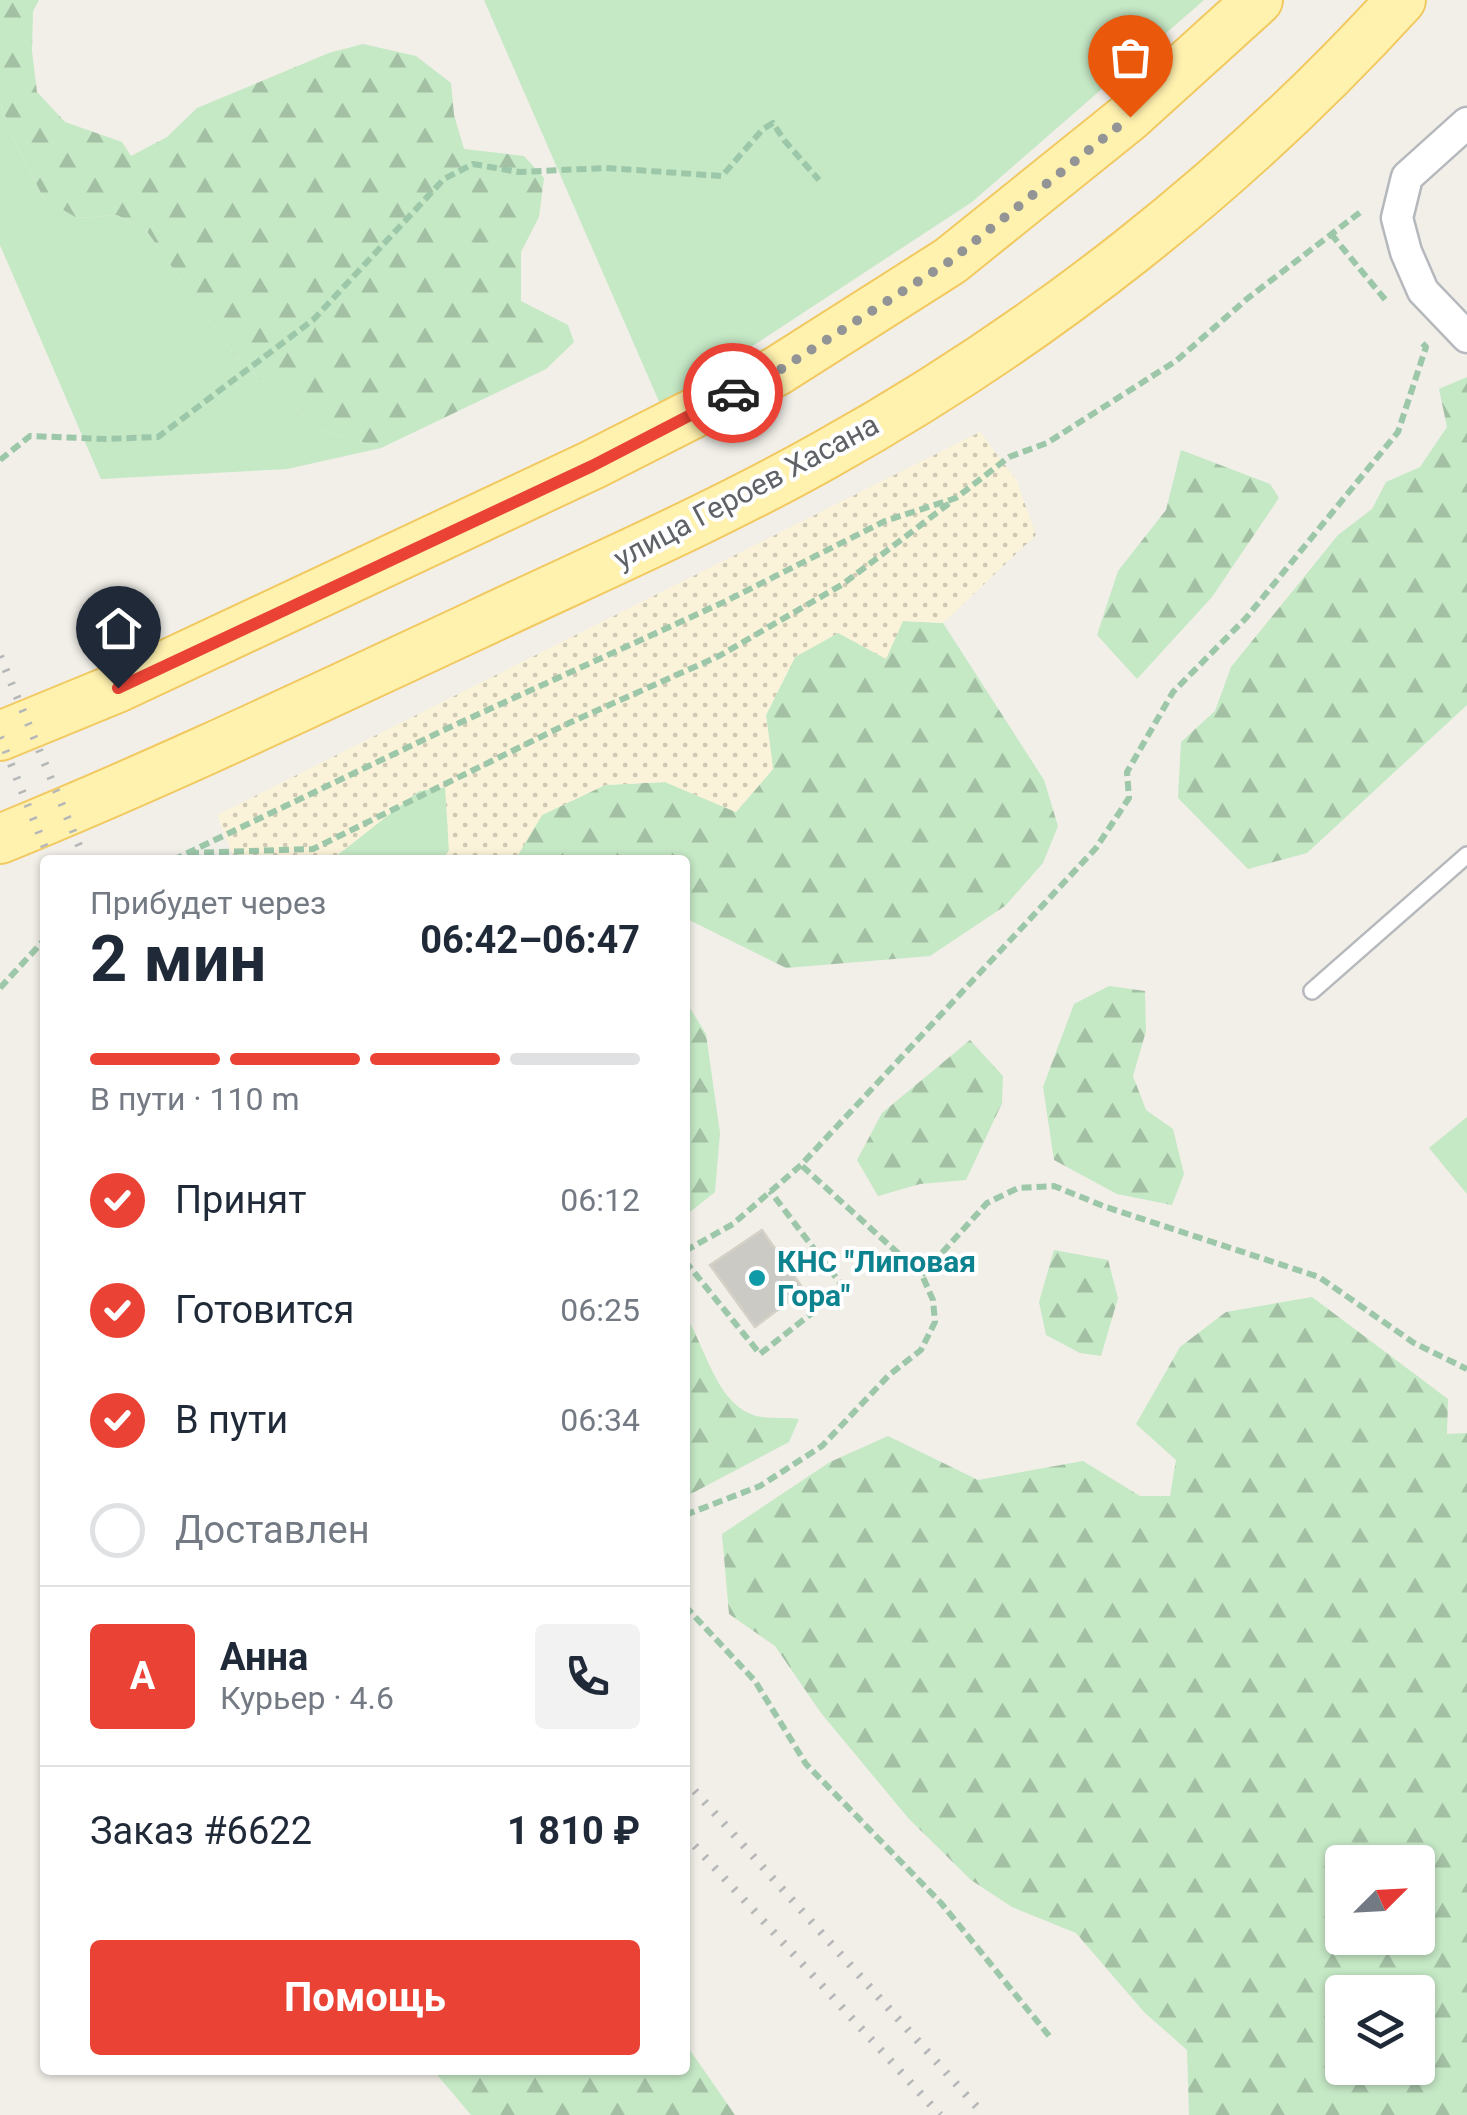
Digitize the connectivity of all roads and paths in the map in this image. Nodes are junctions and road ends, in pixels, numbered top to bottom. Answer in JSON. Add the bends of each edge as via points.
{"nodes":[{"id":1,"x":1258,"y":0,"type":"edge"},
{"id":2,"x":1401,"y":0,"type":"edge"},
{"id":3,"x":1467,"y":123,"type":"edge"},
{"id":4,"x":819,"y":180,"type":"dead end"},
{"id":5,"x":1390,"y":305,"type":"dead end"},
{"id":6,"x":1414,"y":333,"type":"dead end"},
{"id":7,"x":1467,"y":337,"type":"edge"},
{"id":8,"x":0,"y":460,"type":"edge"},
{"id":9,"x":956,"y":498,"type":"junction"},
{"id":10,"x":0,"y":736,"type":"edge"},
{"id":11,"x":0,"y":839,"type":"edge"},
{"id":12,"x":187,"y":853,"type":"junction"},
{"id":13,"x":183,"y":855,"type":"edge"},
{"id":14,"x":1467,"y":855,"type":"edge"},
{"id":15,"x":40,"y":944,"type":"edge"},
{"id":16,"x":0,"y":988,"type":"edge"},
{"id":17,"x":1312,"y":991,"type":"dead end"},
{"id":18,"x":801,"y":1165,"type":"junction"},
{"id":19,"x":770,"y":1191,"type":"junction"},
{"id":20,"x":690,"y":1248,"type":"edge"},
{"id":21,"x":690,"y":1267,"type":"edge"},
{"id":22,"x":922,"y":1275,"type":"junction"},
{"id":23,"x":1467,"y":1369,"type":"edge"},
{"id":24,"x":690,"y":1513,"type":"edge"},
{"id":25,"x":690,"y":1611,"type":"edge"},
{"id":26,"x":1050,"y":2036,"type":"dead end"}],
"edges":[{"from":1,"to":10,"type":"main road","via":[[1130,117],[950,261],[778,371],[592,466],[118,688]]},
{"from":2,"to":11,"type":"main road","name":"улица Героев Хасана","via":[[1193,202],[1013,341],[824,456],[158,774]]},
{"from":3,"to":7,"type":"street","via":[[1407,177],[1398,218],[1424,292]]},
{"from":4,"to":8,"type":"path","via":[[773,123],[722,176],[606,168],[518,172],[473,164],[444,178],[313,320],[158,437],[30,436]]},
{"from":5,"to":9,"type":"path","via":[[1331,234],[1176,361],[1047,442],[1009,457]]},
{"from":6,"to":18,"type":"path","via":[[1426,348],[1398,432],[1246,618],[1173,692],[1127,772],[1129,798],[1096,848]]},
{"from":9,"to":12,"type":"path","via":[[885,521]]},
{"from":9,"to":12,"type":"path","via":[[843,584],[719,656],[313,849]]},
{"from":12,"to":13,"type":"path"},
{"from":14,"to":17,"type":"lane"},
{"from":15,"to":16,"type":"path"},
{"from":18,"to":19,"type":"path"},
{"from":18,"to":22,"type":"path"},
{"from":19,"to":20,"type":"path","via":[[733,1224]]},
{"from":19,"to":21,"type":"path","via":[[844,1288],[760,1354]]},
{"from":22,"to":23,"type":"path","via":[[987,1203],[1018,1188],[1054,1186],[1318,1276],[1414,1342]]},
{"from":22,"to":24,"type":"path","via":[[935,1322],[921,1350],[822,1446],[760,1486]]},
{"from":25,"to":26,"type":"path","via":[[755,1682],[806,1764],[942,1903]]}]}
